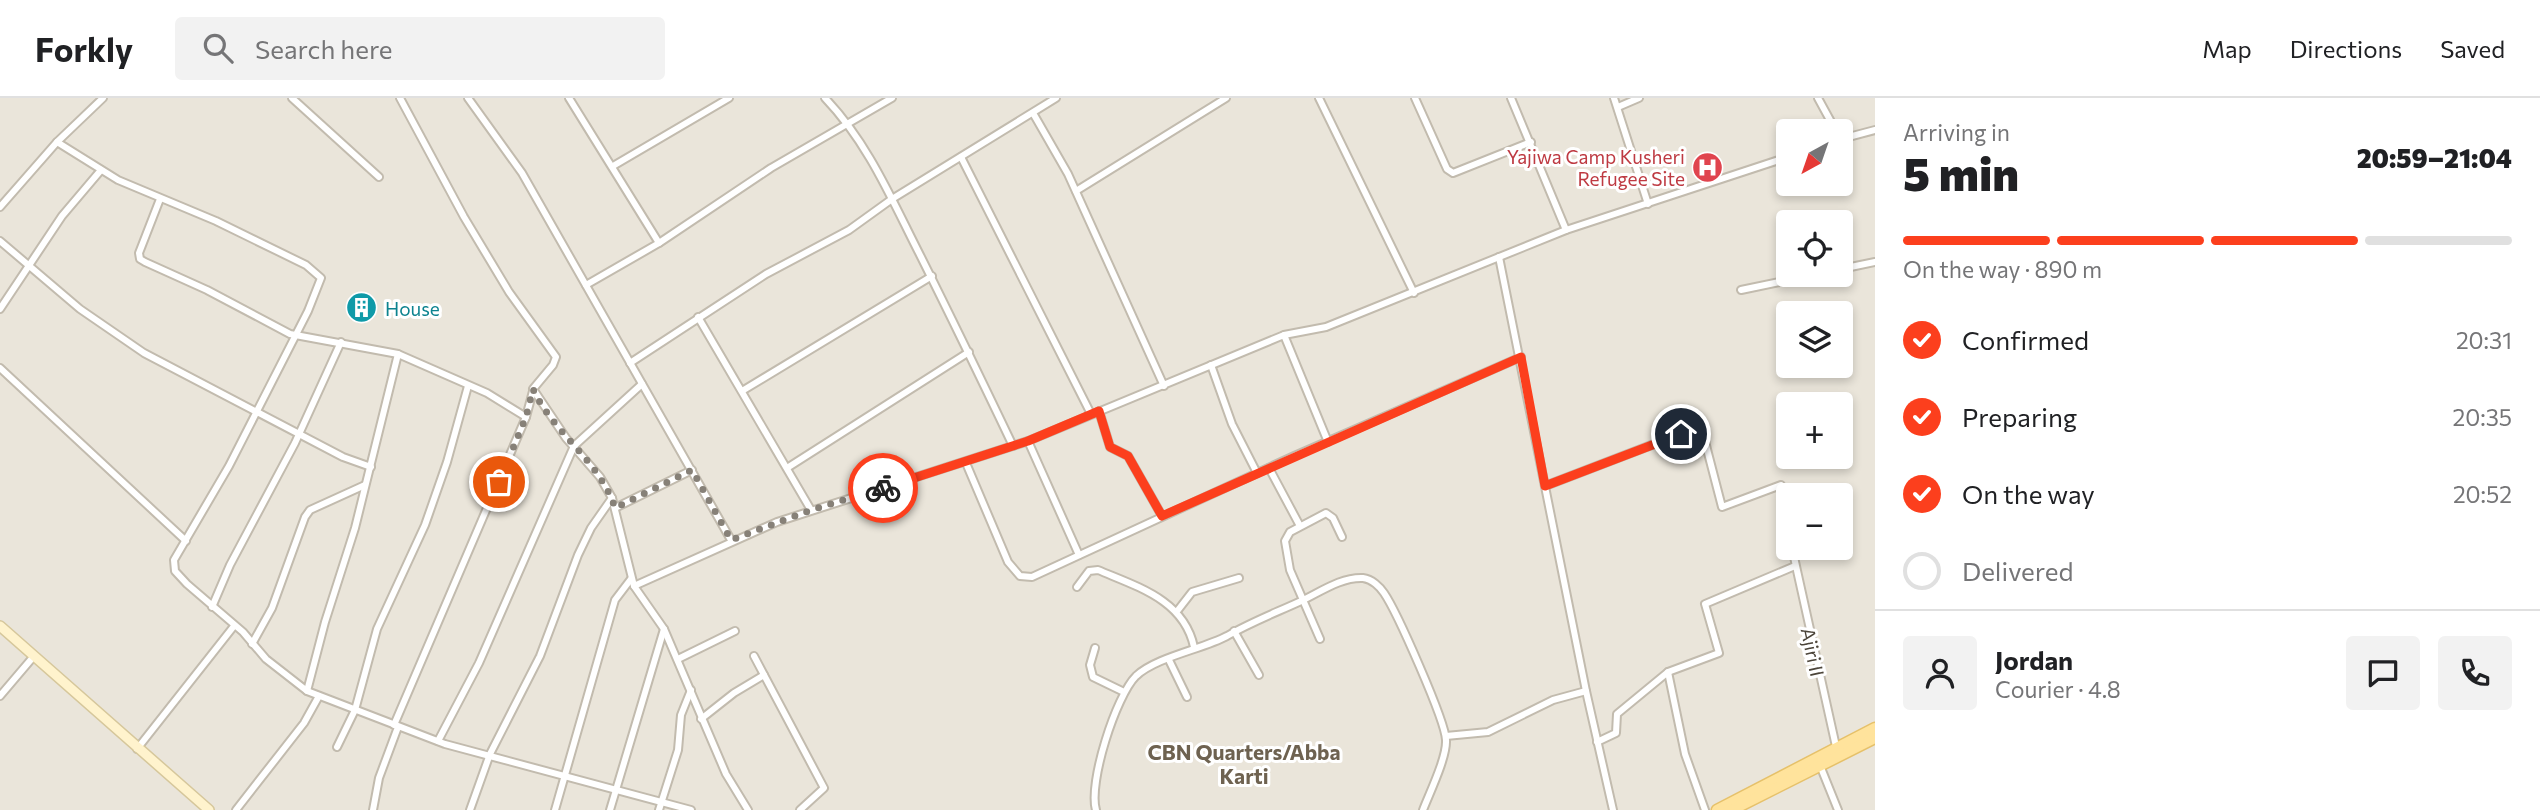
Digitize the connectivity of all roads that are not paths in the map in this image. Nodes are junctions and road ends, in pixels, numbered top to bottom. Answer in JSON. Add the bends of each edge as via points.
{"nodes":[{"id":1,"x":103,"y":98,"type":"edge"},
{"id":2,"x":292,"y":98,"type":"edge"},
{"id":3,"x":400,"y":98,"type":"edge"},
{"id":4,"x":468,"y":98,"type":"edge"},
{"id":5,"x":569,"y":98,"type":"edge"},
{"id":6,"x":729,"y":98,"type":"edge"},
{"id":7,"x":825,"y":98,"type":"edge"},
{"id":8,"x":892,"y":98,"type":"edge"},
{"id":9,"x":1056,"y":98,"type":"edge"},
{"id":10,"x":1226,"y":98,"type":"edge"},
{"id":11,"x":1319,"y":98,"type":"edge"},
{"id":12,"x":1415,"y":98,"type":"edge"},
{"id":13,"x":1511,"y":98,"type":"edge"},
{"id":14,"x":1614,"y":98,"type":"edge"},
{"id":15,"x":1639,"y":98,"type":"edge"},
{"id":16,"x":1818,"y":98,"type":"edge"},
{"id":17,"x":1618,"y":107,"type":"junction"},
{"id":18,"x":1033,"y":113,"type":"junction"},
{"id":19,"x":1829,"y":119,"type":"edge"},
{"id":20,"x":850,"y":124,"type":"junction"},
{"id":21,"x":1875,"y":130,"type":"edge"},
{"id":22,"x":1853,"y":136,"type":"edge"},
{"id":23,"x":57,"y":142,"type":"junction"},
{"id":24,"x":1531,"y":142,"type":"junction"},
{"id":25,"x":961,"y":157,"type":"junction"},
{"id":26,"x":1776,"y":161,"type":"edge"},
{"id":27,"x":613,"y":166,"type":"junction"},
{"id":28,"x":102,"y":170,"type":"junction"},
{"id":29,"x":379,"y":177,"type":"dead end"},
{"id":30,"x":1076,"y":191,"type":"junction"},
{"id":31,"x":160,"y":199,"type":"junction"},
{"id":32,"x":892,"y":199,"type":"junction"},
{"id":33,"x":1648,"y":204,"type":"junction"},
{"id":34,"x":0,"y":207,"type":"edge"},
{"id":35,"x":1566,"y":230,"type":"junction"},
{"id":36,"x":0,"y":241,"type":"edge"},
{"id":37,"x":659,"y":243,"type":"junction"},
{"id":38,"x":1499,"y":257,"type":"junction"},
{"id":39,"x":1875,"y":262,"type":"edge"},
{"id":40,"x":27,"y":265,"type":"junction"},
{"id":41,"x":1853,"y":267,"type":"edge"},
{"id":42,"x":932,"y":276,"type":"junction"},
{"id":43,"x":1776,"y":283,"type":"edge"},
{"id":44,"x":586,"y":285,"type":"junction"},
{"id":45,"x":1741,"y":290,"type":"dead end"},
{"id":46,"x":1414,"y":293,"type":"junction"},
{"id":47,"x":0,"y":309,"type":"edge"},
{"id":48,"x":698,"y":317,"type":"junction"},
{"id":49,"x":295,"y":335,"type":"junction"},
{"id":50,"x":1284,"y":335,"type":"junction"},
{"id":51,"x":341,"y":342,"type":"junction"},
{"id":52,"x":969,"y":352,"type":"junction"},
{"id":53,"x":398,"y":354,"type":"junction"},
{"id":54,"x":1521,"y":357,"type":"junction"},
{"id":55,"x":630,"y":363,"type":"junction"},
{"id":56,"x":1211,"y":365,"type":"junction"},
{"id":57,"x":0,"y":368,"type":"edge"},
{"id":58,"x":642,"y":384,"type":"junction"},
{"id":59,"x":468,"y":386,"type":"junction"},
{"id":60,"x":1164,"y":386,"type":"junction"},
{"id":61,"x":533,"y":389,"type":"junction"},
{"id":62,"x":742,"y":391,"type":"junction"},
{"id":63,"x":1099,"y":411,"type":"junction"},
{"id":64,"x":257,"y":412,"type":"junction"},
{"id":65,"x":1091,"y":414,"type":"junction"},
{"id":66,"x":526,"y":417,"type":"junction"},
{"id":67,"x":299,"y":433,"type":"junction"},
{"id":68,"x":1028,"y":441,"type":"junction"},
{"id":69,"x":1328,"y":442,"type":"junction"},
{"id":70,"x":574,"y":446,"type":"junction"},
{"id":71,"x":1013,"y":446,"type":"junction"},
{"id":72,"x":966,"y":463,"type":"junction"},
{"id":73,"x":371,"y":467,"type":"junction"},
{"id":74,"x":787,"y":468,"type":"junction"},
{"id":75,"x":1269,"y":468,"type":"junction"},
{"id":76,"x":692,"y":470,"type":"junction"},
{"id":77,"x":1257,"y":473,"type":"junction"},
{"id":78,"x":365,"y":485,"type":"junction"},
{"id":79,"x":1545,"y":486,"type":"junction"},
{"id":80,"x":1776,"y":487,"type":"edge"},
{"id":81,"x":612,"y":498,"type":"junction"},
{"id":82,"x":615,"y":508,"type":"junction"},
{"id":83,"x":811,"y":510,"type":"junction"},
{"id":84,"x":1162,"y":516,"type":"junction"},
{"id":85,"x":1300,"y":526,"type":"junction"},
{"id":86,"x":1342,"y":537,"type":"dead end"},
{"id":87,"x":731,"y":540,"type":"junction"},
{"id":88,"x":186,"y":541,"type":"junction"},
{"id":89,"x":1079,"y":555,"type":"junction"},
{"id":90,"x":1794,"y":560,"type":"edge"},
{"id":91,"x":1795,"y":566,"type":"junction"},
{"id":92,"x":1239,"y":578,"type":"dead end"},
{"id":93,"x":632,"y":582,"type":"junction"},
{"id":94,"x":1077,"y":587,"type":"dead end"},
{"id":95,"x":1303,"y":600,"type":"junction"},
{"id":96,"x":212,"y":607,"type":"junction"},
{"id":97,"x":1178,"y":610,"type":"junction"},
{"id":98,"x":0,"y":626,"type":"edge"},
{"id":99,"x":234,"y":626,"type":"junction"},
{"id":100,"x":663,"y":629,"type":"junction"},
{"id":101,"x":735,"y":631,"type":"dead end"},
{"id":102,"x":1234,"y":631,"type":"junction"},
{"id":103,"x":1320,"y":639,"type":"dead end"},
{"id":104,"x":252,"y":644,"type":"junction"},
{"id":105,"x":1194,"y":647,"type":"junction"},
{"id":106,"x":1095,"y":648,"type":"dead end"},
{"id":107,"x":34,"y":656,"type":"junction"},
{"id":108,"x":754,"y":656,"type":"dead end"},
{"id":109,"x":678,"y":659,"type":"junction"},
{"id":110,"x":1169,"y":660,"type":"junction"},
{"id":111,"x":1668,"y":672,"type":"junction"},
{"id":112,"x":764,"y":675,"type":"junction"},
{"id":113,"x":1259,"y":675,"type":"dead end"},
{"id":114,"x":691,"y":690,"type":"junction"},
{"id":115,"x":307,"y":691,"type":"junction"},
{"id":116,"x":1586,"y":691,"type":"junction"},
{"id":117,"x":1124,"y":692,"type":"junction"},
{"id":118,"x":0,"y":696,"type":"edge"},
{"id":119,"x":319,"y":696,"type":"junction"},
{"id":120,"x":1186,"y":696,"type":"dead end"},
{"id":121,"x":355,"y":710,"type":"junction"},
{"id":122,"x":701,"y":719,"type":"junction"},
{"id":123,"x":396,"y":726,"type":"junction"},
{"id":124,"x":1875,"y":728,"type":"edge"},
{"id":125,"x":1446,"y":736,"type":"junction"},
{"id":126,"x":1875,"y":738,"type":"edge"},
{"id":127,"x":438,"y":741,"type":"junction"},
{"id":128,"x":1597,"y":742,"type":"junction"},
{"id":129,"x":337,"y":747,"type":"dead end"},
{"id":130,"x":137,"y":749,"type":"junction"},
{"id":131,"x":1837,"y":752,"type":"junction"},
{"id":132,"x":490,"y":754,"type":"junction"},
{"id":133,"x":1819,"y":761,"type":"junction"},
{"id":134,"x":566,"y":774,"type":"junction"},
{"id":135,"x":616,"y":787,"type":"junction"},
{"id":136,"x":662,"y":802,"type":"junction"},
{"id":137,"x":209,"y":810,"type":"edge"},
{"id":138,"x":236,"y":810,"type":"edge"},
{"id":139,"x":373,"y":810,"type":"edge"},
{"id":140,"x":470,"y":810,"type":"edge"},
{"id":141,"x":555,"y":810,"type":"edge"},
{"id":142,"x":610,"y":810,"type":"edge"},
{"id":143,"x":659,"y":810,"type":"edge"},
{"id":144,"x":691,"y":810,"type":"edge"},
{"id":145,"x":748,"y":810,"type":"edge"},
{"id":146,"x":800,"y":810,"type":"edge"},
{"id":147,"x":1096,"y":810,"type":"edge"},
{"id":148,"x":1423,"y":810,"type":"edge"},
{"id":149,"x":1613,"y":810,"type":"edge"},
{"id":150,"x":1705,"y":810,"type":"edge"},
{"id":151,"x":1717,"y":810,"type":"edge"},
{"id":152,"x":1732,"y":810,"type":"edge"},
{"id":153,"x":1838,"y":810,"type":"edge"}],
"edges":[{"from":1,"to":23,"type":"street"},
{"from":2,"to":29,"type":"street"},
{"from":3,"to":61,"type":"street","via":[[509,292],[556,357]]},
{"from":4,"to":44,"type":"street","via":[[522,173]]},
{"from":5,"to":27,"type":"street"},
{"from":6,"to":27,"type":"street"},
{"from":7,"to":20,"type":"street"},
{"from":8,"to":20,"type":"street"},
{"from":9,"to":18,"type":"street"},
{"from":10,"to":30,"type":"street"},
{"from":11,"to":46,"type":"street"},
{"from":12,"to":24,"type":"street","via":[[1447,169],[1453,173]]},
{"from":13,"to":24,"type":"street"},
{"from":14,"to":17,"type":"street"},
{"from":15,"to":17,"type":"street"},
{"from":16,"to":19,"type":"street"},
{"from":17,"to":33,"type":"street"},
{"from":18,"to":25,"type":"street"},
{"from":18,"to":30,"type":"street"},
{"from":20,"to":32,"type":"street"},
{"from":20,"to":37,"type":"street","via":[[771,168]]},
{"from":21,"to":22,"type":"street"},
{"from":23,"to":28,"type":"street"},
{"from":23,"to":34,"type":"street"},
{"from":24,"to":35,"type":"street"},
{"from":25,"to":32,"type":"street"},
{"from":25,"to":65,"type":"street"},
{"from":26,"to":33,"type":"street"},
{"from":27,"to":37,"type":"street"},
{"from":28,"to":31,"type":"street"},
{"from":28,"to":40,"type":"street"},
{"from":30,"to":60,"type":"street"},
{"from":31,"to":49,"type":"street","via":[[140,259]]},
{"from":31,"to":49,"type":"street","via":[[316,271],[321,278]]},
{"from":32,"to":42,"type":"street"},
{"from":32,"to":48,"type":"street","via":[[849,230]]},
{"from":33,"to":35,"type":"street"},
{"from":35,"to":38,"type":"street"},
{"from":36,"to":40,"type":"street"},
{"from":37,"to":44,"type":"street"},
{"from":38,"to":46,"type":"street"},
{"from":38,"to":54,"type":"street"},
{"from":39,"to":41,"type":"street"},
{"from":40,"to":47,"type":"street"},
{"from":40,"to":64,"type":"street","via":[[144,353]]},
{"from":42,"to":52,"type":"street"},
{"from":42,"to":62,"type":"street"},
{"from":43,"to":45,"type":"street"},
{"from":44,"to":55,"type":"street"},
{"from":46,"to":50,"type":"street","via":[[1326,327]]},
{"from":48,"to":55,"type":"street"},
{"from":48,"to":62,"type":"street"},
{"from":49,"to":51,"type":"street"},
{"from":49,"to":64,"type":"street"},
{"from":50,"to":56,"type":"street"},
{"from":50,"to":69,"type":"street"},
{"from":51,"to":53,"type":"street"},
{"from":51,"to":67,"type":"street"},
{"from":52,"to":71,"type":"street"},
{"from":52,"to":74,"type":"street"},
{"from":53,"to":59,"type":"street"},
{"from":53,"to":73,"type":"street"},
{"from":54,"to":69,"type":"street"},
{"from":54,"to":79,"type":"street"},
{"from":55,"to":58,"type":"street"},
{"from":56,"to":60,"type":"street"},
{"from":56,"to":77,"type":"street","via":[[1232,424]]},
{"from":57,"to":88,"type":"street"},
{"from":58,"to":70,"type":"street"},
{"from":58,"to":76,"type":"street"},
{"from":59,"to":66,"type":"street"},
{"from":59,"to":121,"type":"street","via":[[425,524],[377,629]]},
{"from":60,"to":63,"type":"street"},
{"from":61,"to":66,"type":"street"},
{"from":61,"to":70,"type":"street"},
{"from":62,"to":74,"type":"street"},
{"from":63,"to":65,"type":"street"},
{"from":63,"to":84,"type":"street","via":[[1110,447],[1128,456]]},
{"from":64,"to":67,"type":"street"},
{"from":64,"to":88,"type":"street"},
{"from":65,"to":68,"type":"street"},
{"from":66,"to":123,"type":"street"},
{"from":67,"to":73,"type":"street"},
{"from":67,"to":96,"type":"street"},
{"from":68,"to":71,"type":"street"},
{"from":68,"to":89,"type":"street"},
{"from":69,"to":75,"type":"street"},
{"from":70,"to":81,"type":"street"},
{"from":70,"to":127,"type":"street","via":[[479,663]]},
{"from":71,"to":72,"type":"street"},
{"from":72,"to":83,"type":"street"},
{"from":72,"to":89,"type":"street","via":[[1014,572],[1032,577]]},
{"from":73,"to":78,"type":"street"},
{"from":74,"to":83,"type":"street"},
{"from":75,"to":77,"type":"street"},
{"from":75,"to":85,"type":"street"},
{"from":76,"to":82,"type":"street"},
{"from":76,"to":87,"type":"street"},
{"from":77,"to":84,"type":"street"},
{"from":78,"to":104,"type":"street","via":[[310,510],[305,517],[272,608]]},
{"from":78,"to":115,"type":"street"},
{"from":79,"to":80,"type":"street","via":[[1701,426],[1722,507]]},
{"from":79,"to":116,"type":"street"},
{"from":81,"to":82,"type":"street"},
{"from":81,"to":132,"type":"street","via":[[591,528],[541,656]]},
{"from":82,"to":93,"type":"street"},
{"from":83,"to":87,"type":"street"},
{"from":84,"to":89,"type":"street"},
{"from":85,"to":86,"type":"street","via":[[1326,513]]},
{"from":85,"to":95,"type":"street","via":[[1285,541],[1285,553]]},
{"from":87,"to":93,"type":"street"},
{"from":88,"to":96,"type":"street","via":[[174,560],[175,571]]},
{"from":90,"to":91,"type":"street","name":"Ajiri II"},
{"from":91,"to":111,"type":"street","via":[[1705,604],[1719,653]]},
{"from":91,"to":131,"type":"street","name":"Ajiri II"},
{"from":92,"to":97,"type":"street","via":[[1192,592]]},
{"from":93,"to":100,"type":"street"},
{"from":93,"to":134,"type":"street","via":[[615,600]]},
{"from":94,"to":97,"type":"street","via":[[1088,572],[1098,570]]},
{"from":95,"to":102,"type":"street"},
{"from":95,"to":103,"type":"street"},
{"from":95,"to":125,"type":"street","via":[[1338,583],[1371,580],[1400,622]]},
{"from":96,"to":99,"type":"street"},
{"from":97,"to":105,"type":"street","via":[[1191,631]]},
{"from":98,"to":107,"type":"street"},
{"from":99,"to":104,"type":"street"},
{"from":99,"to":130,"type":"street"},
{"from":100,"to":109,"type":"street"},
{"from":100,"to":135,"type":"street"},
{"from":101,"to":109,"type":"street"},
{"from":102,"to":105,"type":"street"},
{"from":102,"to":113,"type":"street"},
{"from":104,"to":115,"type":"street"},
{"from":105,"to":110,"type":"street"},
{"from":106,"to":117,"type":"street","via":[[1090,665],[1093,677]]},
{"from":107,"to":118,"type":"street"},
{"from":107,"to":130,"type":"street"},
{"from":108,"to":112,"type":"street"},
{"from":109,"to":114,"type":"street"},
{"from":110,"to":117,"type":"street","via":[[1139,673]]},
{"from":110,"to":120,"type":"street"},
{"from":111,"to":128,"type":"street","via":[[1617,714],[1616,733]]},
{"from":111,"to":150,"type":"street","via":[[1685,754]]},
{"from":112,"to":122,"type":"street"},
{"from":112,"to":146,"type":"street","via":[[824,788]]},
{"from":114,"to":122,"type":"street"},
{"from":114,"to":136,"type":"street"},
{"from":115,"to":119,"type":"street"},
{"from":116,"to":125,"type":"street","via":[[1553,700],[1488,732]]},
{"from":116,"to":128,"type":"street"},
{"from":117,"to":147,"type":"street","via":[[1095,779]]},
{"from":119,"to":121,"type":"street"},
{"from":119,"to":138,"type":"street","via":[[304,723]]},
{"from":121,"to":123,"type":"street"},
{"from":121,"to":129,"type":"street"},
{"from":122,"to":145,"type":"street"},
{"from":123,"to":127,"type":"street"},
{"from":123,"to":139,"type":"street"},
{"from":124,"to":131,"type":"main road"},
{"from":125,"to":148,"type":"street"},
{"from":126,"to":131,"type":"main road"},
{"from":127,"to":132,"type":"street"},
{"from":128,"to":149,"type":"street"},
{"from":130,"to":137,"type":"street"},
{"from":131,"to":133,"type":"main road"},
{"from":132,"to":134,"type":"street"},
{"from":132,"to":140,"type":"street"},
{"from":133,"to":151,"type":"main road"},
{"from":133,"to":152,"type":"main road"},
{"from":133,"to":153,"type":"street"},
{"from":134,"to":135,"type":"street"},
{"from":134,"to":141,"type":"street"},
{"from":135,"to":136,"type":"street"},
{"from":135,"to":142,"type":"street"},
{"from":136,"to":143,"type":"street"},
{"from":136,"to":144,"type":"street"}]}
